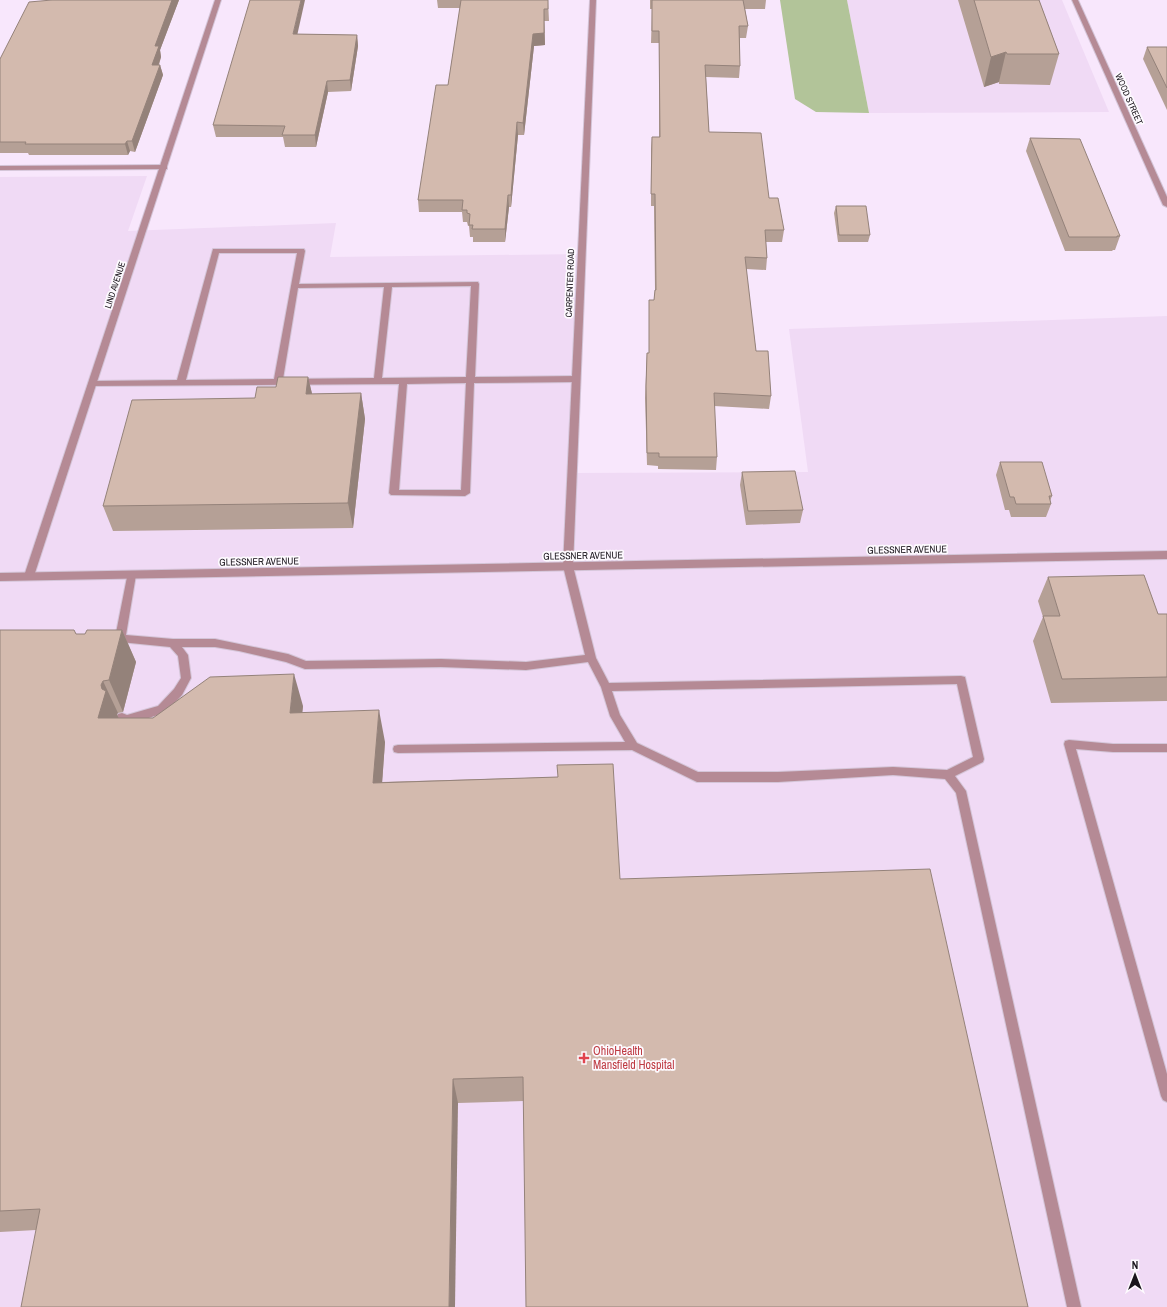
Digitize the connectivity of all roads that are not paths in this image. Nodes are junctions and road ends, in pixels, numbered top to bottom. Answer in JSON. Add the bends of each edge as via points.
{"nodes":[{"id":1,"x":218,"y":0,"type":"edge"},
{"id":2,"x":593,"y":0,"type":"edge"},
{"id":3,"x":1075,"y":0,"type":"edge"},
{"id":4,"x":164,"y":167,"type":"junction"},
{"id":5,"x":0,"y":168,"type":"edge"},
{"id":6,"x":1167,"y":205,"type":"edge"},
{"id":7,"x":388,"y":284,"type":"junction"},
{"id":8,"x":295,"y":286,"type":"junction"},
{"id":9,"x":576,"y":379,"type":"junction"},
{"id":10,"x":471,"y":380,"type":"junction"},
{"id":11,"x":378,"y":381,"type":"junction"},
{"id":12,"x":403,"y":381,"type":"junction"},
{"id":13,"x":278,"y":382,"type":"junction"},
{"id":14,"x":181,"y":383,"type":"junction"},
{"id":15,"x":93,"y":384,"type":"junction"},
{"id":16,"x":1167,"y":555,"type":"edge"},
{"id":17,"x":568,"y":566,"type":"junction"},
{"id":18,"x":131,"y":574,"type":"junction"},
{"id":19,"x":29,"y":576,"type":"junction"},
{"id":20,"x":0,"y":577,"type":"edge"},
{"id":21,"x":173,"y":643,"type":"junction"},
{"id":22,"x":591,"y":658,"type":"junction"},
{"id":23,"x":606,"y":687,"type":"junction"},
{"id":24,"x":122,"y":717,"type":"edge"},
{"id":25,"x":633,"y":746,"type":"junction"},
{"id":26,"x":1167,"y":748,"type":"edge"},
{"id":27,"x":398,"y":749,"type":"dead end"},
{"id":28,"x":948,"y":775,"type":"junction"},
{"id":29,"x":1167,"y":1096,"type":"edge"},
{"id":30,"x":1074,"y":1307,"type":"edge"}],
"edges":[{"from":1,"to":4,"type":"street","name":"LIND AVENUE"},
{"from":2,"to":9,"type":"street","name":"CARPENTER ROAD"},
{"from":3,"to":6,"type":"street","name":"WOOD STREET"},
{"from":4,"to":5,"type":"street"},
{"from":4,"to":15,"type":"street","name":"LIND AVENUE"},
{"from":7,"to":8,"type":"street"},
{"from":7,"to":10,"type":"street","via":[[475,284]]},
{"from":7,"to":11,"type":"street"},
{"from":8,"to":13,"type":"street"},
{"from":8,"to":14,"type":"street","via":[[301,251],[216,251]]},
{"from":9,"to":10,"type":"street"},
{"from":9,"to":17,"type":"street","name":"CARPENTER ROAD"},
{"from":10,"to":12,"type":"street"},
{"from":10,"to":12,"type":"street","via":[[465,493],[394,493]]},
{"from":11,"to":12,"type":"street"},
{"from":11,"to":13,"type":"street"},
{"from":13,"to":14,"type":"street"},
{"from":14,"to":15,"type":"street"},
{"from":15,"to":19,"type":"street","name":"LIND AVENUE"},
{"from":16,"to":17,"type":"street","name":"GLESSNER AVENUE"},
{"from":17,"to":18,"type":"street","name":"GLESSNER AVENUE"},
{"from":17,"to":22,"type":"street","name":"CARPENTER ROAD"},
{"from":18,"to":19,"type":"street","name":"GLESSNER AVENUE"},
{"from":18,"to":21,"type":"street","via":[[115,640]]},
{"from":19,"to":20,"type":"street","name":"GLESSNER AVENUE"},
{"from":21,"to":22,"type":"street","via":[[215,643],[305,664],[441,663],[526,666]]},
{"from":21,"to":24,"type":"street","via":[[183,655],[186,678],[178,692],[162,710],[127,719]]},
{"from":22,"to":23,"type":"street","name":"CARPENTER ROAD"},
{"from":23,"to":25,"type":"street","name":"CARPENTER ROAD","via":[[614,716]]},
{"from":23,"to":28,"type":"street","via":[[961,680],[979,759]]},
{"from":25,"to":27,"type":"street"},
{"from":25,"to":28,"type":"street","via":[[697,778],[893,771]]},
{"from":26,"to":29,"type":"street","via":[[1113,748],[1069,744]]},
{"from":28,"to":30,"type":"street","via":[[961,791]]}]}
